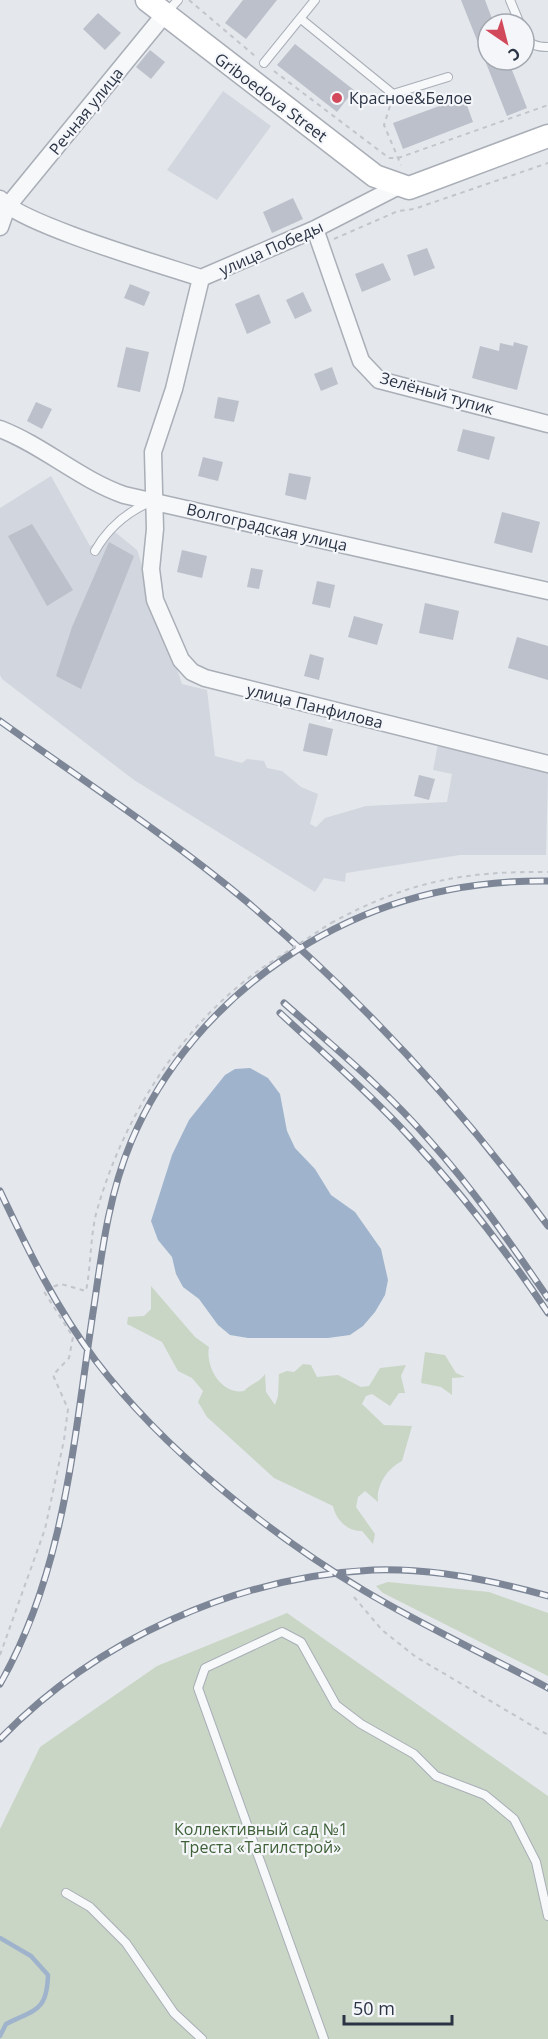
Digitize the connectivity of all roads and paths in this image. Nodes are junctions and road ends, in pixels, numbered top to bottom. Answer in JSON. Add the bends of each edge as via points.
{"nodes":[{"id":1,"x":147,"y":0,"type":"edge"},
{"id":2,"x":189,"y":0,"type":"edge"},
{"id":3,"x":315,"y":0,"type":"edge"},
{"id":4,"x":171,"y":8,"type":"edge"},
{"id":5,"x":301,"y":19,"type":"junction"},
{"id":6,"x":264,"y":63,"type":"junction"},
{"id":7,"x":448,"y":77,"type":"dead end"},
{"id":8,"x":393,"y":94,"type":"junction"},
{"id":9,"x":548,"y":105,"type":"edge"},
{"id":10,"x":548,"y":136,"type":"edge"},
{"id":11,"x":398,"y":158,"type":"junction"},
{"id":12,"x":548,"y":163,"type":"edge"},
{"id":13,"x":404,"y":187,"type":"junction"},
{"id":14,"x":3,"y":203,"type":"edge"},
{"id":15,"x":0,"y":227,"type":"edge"},
{"id":16,"x":317,"y":236,"type":"junction"},
{"id":17,"x":201,"y":278,"type":"junction"},
{"id":18,"x":548,"y":424,"type":"edge"},
{"id":19,"x":0,"y":429,"type":"edge"},
{"id":20,"x":153,"y":501,"type":"junction"},
{"id":21,"x":95,"y":551,"type":"dead end"},
{"id":22,"x":151,"y":569,"type":"joint"},
{"id":23,"x":548,"y":591,"type":"edge"},
{"id":24,"x":548,"y":764,"type":"edge"},
{"id":25,"x":548,"y":872,"type":"edge"},
{"id":26,"x":354,"y":1597,"type":"dead end"},
{"id":27,"x":0,"y":1655,"type":"edge"},
{"id":28,"x":548,"y":1735,"type":"edge"},
{"id":29,"x":66,"y":1893,"type":"dead end"},
{"id":30,"x":548,"y":1916,"type":"edge"},
{"id":31,"x":202,"y":2039,"type":"edge"},
{"id":32,"x":324,"y":2039,"type":"edge"}],
"edges":[{"from":1,"to":4,"type":"street","name":"Griboedova Street"},
{"from":2,"to":6,"type":"path"},
{"from":3,"to":5,"type":"lane"},
{"from":4,"to":13,"type":"street","name":"Griboedova Street","via":[[375,176]]},
{"from":4,"to":14,"type":"street","name":"Речная улица"},
{"from":5,"to":6,"type":"lane"},
{"from":5,"to":8,"type":"lane"},
{"from":6,"to":11,"type":"path","via":[[389,158]]},
{"from":7,"to":8,"type":"lane"},
{"from":8,"to":11,"type":"path","via":[[384,125]]},
{"from":9,"to":11,"type":"path"},
{"from":10,"to":13,"type":"street","name":"улица Победы"},
{"from":11,"to":13,"type":"path"},
{"from":12,"to":16,"type":"path","via":[[398,211],[335,239]]},
{"from":13,"to":16,"type":"street","name":"улица Победы"},
{"from":14,"to":15,"type":"street","name":"Речная улица"},
{"from":14,"to":17,"type":"street","via":[[38,222]]},
{"from":16,"to":17,"type":"street","name":"улица Победы"},
{"from":16,"to":18,"type":"street","name":"Зелёный тупик","via":[[361,361],[379,380]]},
{"from":17,"to":20,"type":"street","name":"улица Победы","via":[[174,389],[153,452]]},
{"from":19,"to":20,"type":"street","name":"Волгоградская улица","via":[[106,488]]},
{"from":20,"to":21,"type":"lane","via":[[106,531]]},
{"from":20,"to":22,"type":"street","name":"улица Победы"},
{"from":20,"to":23,"type":"street","name":"Волгоградская улица"},
{"from":22,"to":24,"type":"street","name":"улица Панфилова","via":[[155,600],[181,660],[192,672]]},
{"from":25,"to":27,"type":"path","bridge":true,"via":[[508,871],[451,877],[405,889],[331,923],[262,968],[218,1003],[176,1053],[130,1122],[96,1216],[86,1292],[61,1284],[43,1290],[73,1337],[69,1358],[53,1375],[68,1409],[45,1530]]},
{"from":26,"to":28,"type":"path","via":[[382,1630],[416,1657]]},
{"from":29,"to":31,"type":"lane","via":[[90,1907],[126,1943],[174,2013]]},
{"from":30,"to":32,"type":"lane","via":[[536,1862],[514,1820],[485,1795],[436,1776],[414,1754],[336,1705],[301,1642],[282,1632],[205,1668],[198,1689]]}]}
